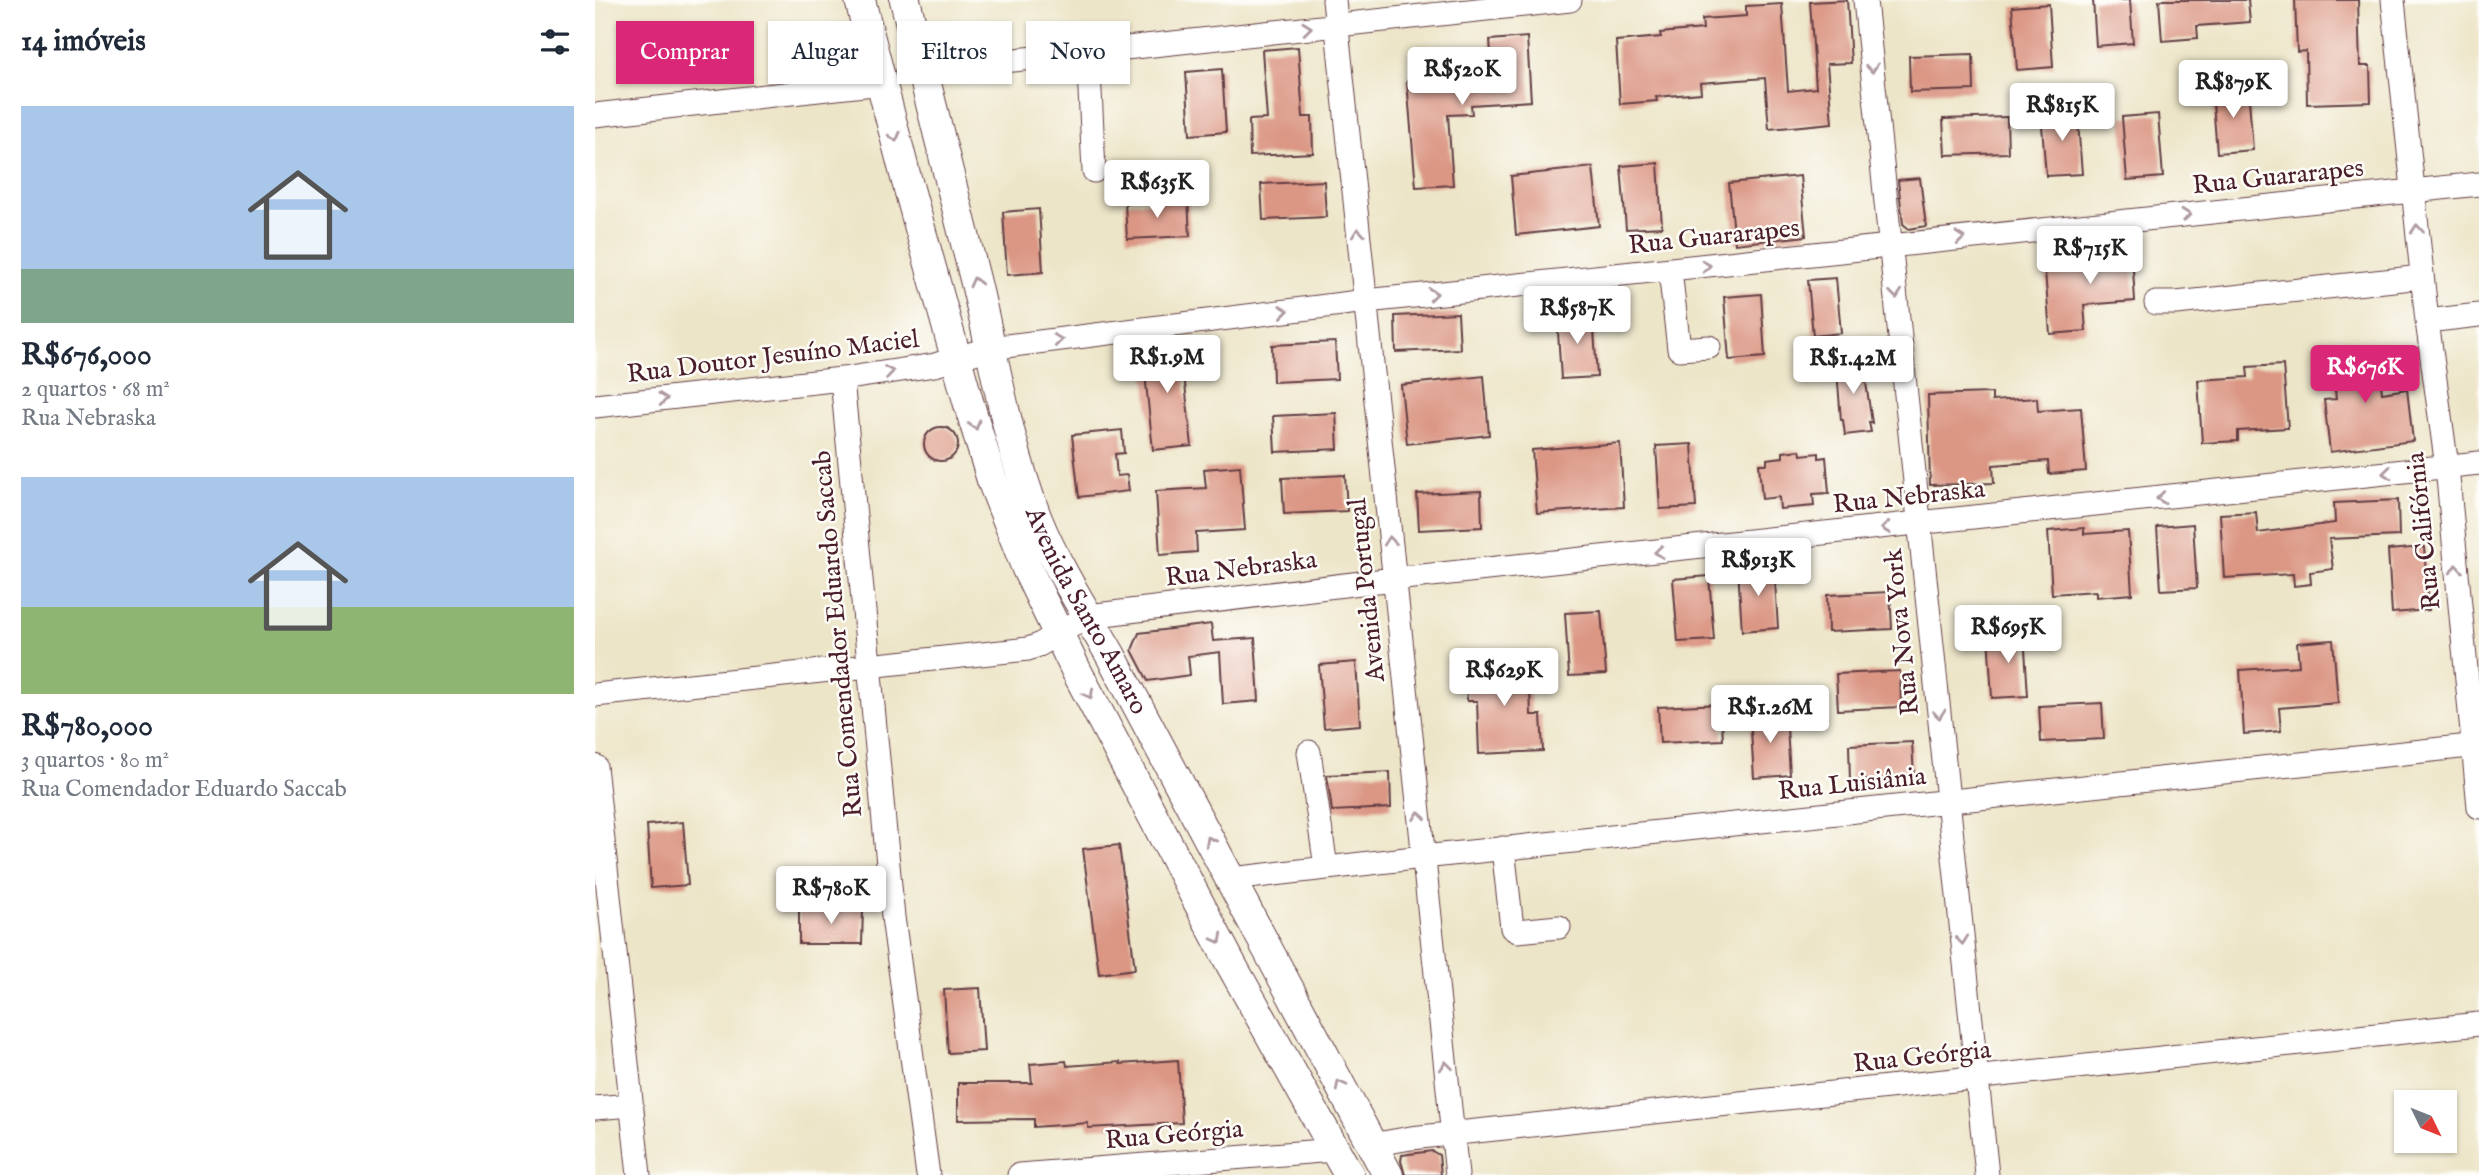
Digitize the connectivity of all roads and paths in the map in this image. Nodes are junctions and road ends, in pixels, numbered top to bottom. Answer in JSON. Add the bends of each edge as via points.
{"nodes":[{"id":1,"x":860,"y":0,"type":"edge"},
{"id":2,"x":905,"y":0,"type":"edge"},
{"id":3,"x":1334,"y":0,"type":"edge"},
{"id":4,"x":1570,"y":0,"type":"edge"},
{"id":5,"x":1865,"y":0,"type":"edge"},
{"id":6,"x":2393,"y":0,"type":"edge"},
{"id":7,"x":866,"y":21,"type":"edge"},
{"id":8,"x":910,"y":21,"type":"edge"},
{"id":9,"x":1337,"y":25,"type":"junction"},
{"id":10,"x":1130,"y":47,"type":"edge"},
{"id":11,"x":873,"y":84,"type":"edge"},
{"id":12,"x":882,"y":84,"type":"edge"},
{"id":13,"x":925,"y":84,"type":"edge"},
{"id":14,"x":1090,"y":84,"type":"edge"},
{"id":15,"x":595,"y":115,"type":"edge"},
{"id":16,"x":1094,"y":171,"type":"dead end"},
{"id":17,"x":2479,"y":184,"type":"edge"},
{"id":18,"x":2414,"y":192,"type":"junction"},
{"id":19,"x":1892,"y":245,"type":"junction"},
{"id":20,"x":1670,"y":270,"type":"junction"},
{"id":21,"x":2422,"y":277,"type":"junction"},
{"id":22,"x":1366,"y":301,"type":"junction"},
{"id":23,"x":2156,"y":303,"type":"dead end"},
{"id":24,"x":2479,"y":315,"type":"edge"},
{"id":25,"x":2427,"y":321,"type":"junction"},
{"id":26,"x":1709,"y":347,"type":"dead end"},
{"id":27,"x":990,"y":348,"type":"junction"},
{"id":28,"x":959,"y":374,"type":"junction"},
{"id":29,"x":842,"y":379,"type":"junction"},
{"id":30,"x":595,"y":406,"type":"edge"},
{"id":31,"x":2479,"y":463,"type":"edge"},
{"id":32,"x":2447,"y":467,"type":"junction"},
{"id":33,"x":1919,"y":524,"type":"junction"},
{"id":34,"x":1394,"y":579,"type":"junction"},
{"id":35,"x":1088,"y":616,"type":"junction"},
{"id":36,"x":1058,"y":633,"type":"junction"},
{"id":37,"x":870,"y":666,"type":"junction"},
{"id":38,"x":595,"y":695,"type":"edge"},
{"id":39,"x":2476,"y":745,"type":"edge"},
{"id":40,"x":1309,"y":752,"type":"dead end"},
{"id":41,"x":595,"y":766,"type":"edge"},
{"id":42,"x":1948,"y":802,"type":"junction"},
{"id":43,"x":2479,"y":807,"type":"edge"},
{"id":44,"x":1503,"y":848,"type":"junction"},
{"id":45,"x":1423,"y":857,"type":"junction"},
{"id":46,"x":1326,"y":867,"type":"junction"},
{"id":47,"x":1231,"y":880,"type":"junction"},
{"id":48,"x":1559,"y":927,"type":"dead end"},
{"id":49,"x":2479,"y":1024,"type":"edge"},
{"id":50,"x":1976,"y":1079,"type":"junction"},
{"id":51,"x":631,"y":1105,"type":"junction"},
{"id":52,"x":595,"y":1108,"type":"edge"},
{"id":53,"x":1453,"y":1134,"type":"junction"},
{"id":54,"x":1371,"y":1145,"type":"junction"},
{"id":55,"x":1341,"y":1162,"type":"edge"},
{"id":56,"x":639,"y":1175,"type":"edge"},
{"id":57,"x":928,"y":1175,"type":"edge"},
{"id":58,"x":1019,"y":1175,"type":"edge"},
{"id":59,"x":1388,"y":1175,"type":"edge"},
{"id":60,"x":1457,"y":1175,"type":"edge"},
{"id":61,"x":1987,"y":1175,"type":"edge"}],
"edges":[{"from":1,"to":7,"type":"main road","name":"Avenida Santo Amaro"},
{"from":2,"to":8,"type":"main road","name":"Avenida Santo Amaro"},
{"from":3,"to":9,"type":"street","name":"Avenida Portugal"},
{"from":4,"to":9,"type":"street"},
{"from":5,"to":19,"type":"street","name":"Rua Nova York","one_way":true},
{"from":6,"to":18,"type":"street","name":"Rua Califórnia"},
{"from":10,"to":9,"type":"street","one_way":true},
{"from":22,"to":9,"type":"street","name":"Avenida Portugal","one_way":true},
{"from":11,"to":15,"type":"street"},
{"from":12,"to":28,"type":"main road","name":"Avenida Santo Amaro","one_way":true},
{"from":27,"to":13,"type":"main road","name":"Avenida Santo Amaro","one_way":true},
{"from":14,"to":16,"type":"street"},
{"from":17,"to":18,"type":"street","name":"Rua Guararapes"},
{"from":19,"to":18,"type":"street","name":"Rua Guararapes","one_way":true},
{"from":21,"to":18,"type":"street","name":"Rua Califórnia","one_way":true},
{"from":20,"to":19,"type":"street","name":"Rua Guararapes","one_way":true},
{"from":19,"to":33,"type":"street","name":"Rua Nova York","one_way":true},
{"from":22,"to":20,"type":"street","name":"Rua Guararapes","one_way":true},
{"from":20,"to":26,"type":"street","via":[[1679,349]]},
{"from":21,"to":23,"type":"street"},
{"from":21,"to":25,"type":"street","name":"Rua Califórnia"},
{"from":27,"to":22,"type":"street","name":"Rua Guararapes","one_way":true},
{"from":34,"to":22,"type":"street","name":"Avenida Portugal","one_way":true},
{"from":24,"to":25,"type":"street"},
{"from":25,"to":32,"type":"street","name":"Rua Califórnia"},
{"from":27,"to":28,"type":"street","name":"Rua Guararapes"},
{"from":27,"to":35,"type":"main road","name":"Avenida Santo Amaro","via":[[1016,458],[1038,520]]},
{"from":29,"to":28,"type":"street","name":"Rua Doutor Jesuíno Maciel","one_way":true},
{"from":28,"to":36,"type":"main road","name":"Avenida Santo Amaro","one_way":true,"via":[[992,480]]},
{"from":30,"to":29,"type":"street","name":"Rua Doutor Jesuíno Maciel","one_way":true},
{"from":29,"to":37,"type":"street","name":"Rua Comendador Eduardo Saccab"},
{"from":31,"to":32,"type":"street","name":"Rua Nebraska"},
{"from":32,"to":33,"type":"street","name":"Rua Nebraska","one_way":true},
{"from":39,"to":32,"type":"street","name":"Rua Califórnia","one_way":true},
{"from":33,"to":34,"type":"street","name":"Rua Nebraska","one_way":true},
{"from":33,"to":42,"type":"street","name":"Rua Nova York","one_way":true},
{"from":34,"to":35,"type":"street","name":"Rua Nebraska"},
{"from":45,"to":34,"type":"street","name":"Avenida Portugal","one_way":true},
{"from":35,"to":36,"type":"street","name":"Rua Nebraska"},
{"from":47,"to":35,"type":"main road","name":"Avenida Santo Amaro","one_way":true},
{"from":36,"to":37,"type":"street","name":"Rua Nebraska","via":[[1028,649]]},
{"from":36,"to":55,"type":"main road","name":"Avenida Santo Amaro","one_way":true},
{"from":37,"to":38,"type":"street","name":"Rua Nebraska"},
{"from":37,"to":57,"type":"street","name":"Rua Comendador Eduardo Saccab","via":[[893,917]]},
{"from":39,"to":42,"type":"street","name":"Rua Luisiânia"},
{"from":39,"to":43,"type":"street","name":"Rua Califórnia"},
{"from":40,"to":46,"type":"street"},
{"from":41,"to":51,"type":"street"},
{"from":42,"to":44,"type":"street","name":"Rua Luisiânia"},
{"from":42,"to":50,"type":"street","name":"Rua Nova York","one_way":true},
{"from":44,"to":45,"type":"street","name":"Rua Luisiânia"},
{"from":44,"to":48,"type":"street","via":[[1512,928]]},
{"from":45,"to":46,"type":"street","name":"Rua Luisiânia"},
{"from":53,"to":45,"type":"street","name":"Avenida Portugal","one_way":true},
{"from":46,"to":47,"type":"street","name":"Rua Luisiânia"},
{"from":54,"to":47,"type":"main road","name":"Avenida Santo Amaro","one_way":true},
{"from":49,"to":50,"type":"street","name":"Rua Geórgia"},
{"from":50,"to":53,"type":"street","name":"Rua Geórgia"},
{"from":50,"to":61,"type":"street","name":"Rua Nova York"},
{"from":51,"to":52,"type":"street"},
{"from":51,"to":56,"type":"street"},
{"from":53,"to":54,"type":"street","name":"Rua Geórgia"},
{"from":53,"to":60,"type":"street","name":"Avenida Portugal"},
{"from":54,"to":59,"type":"main road","name":"Avenida Santo Amaro"},
{"from":55,"to":58,"type":"street","name":"Rua Geórgia"}]}
